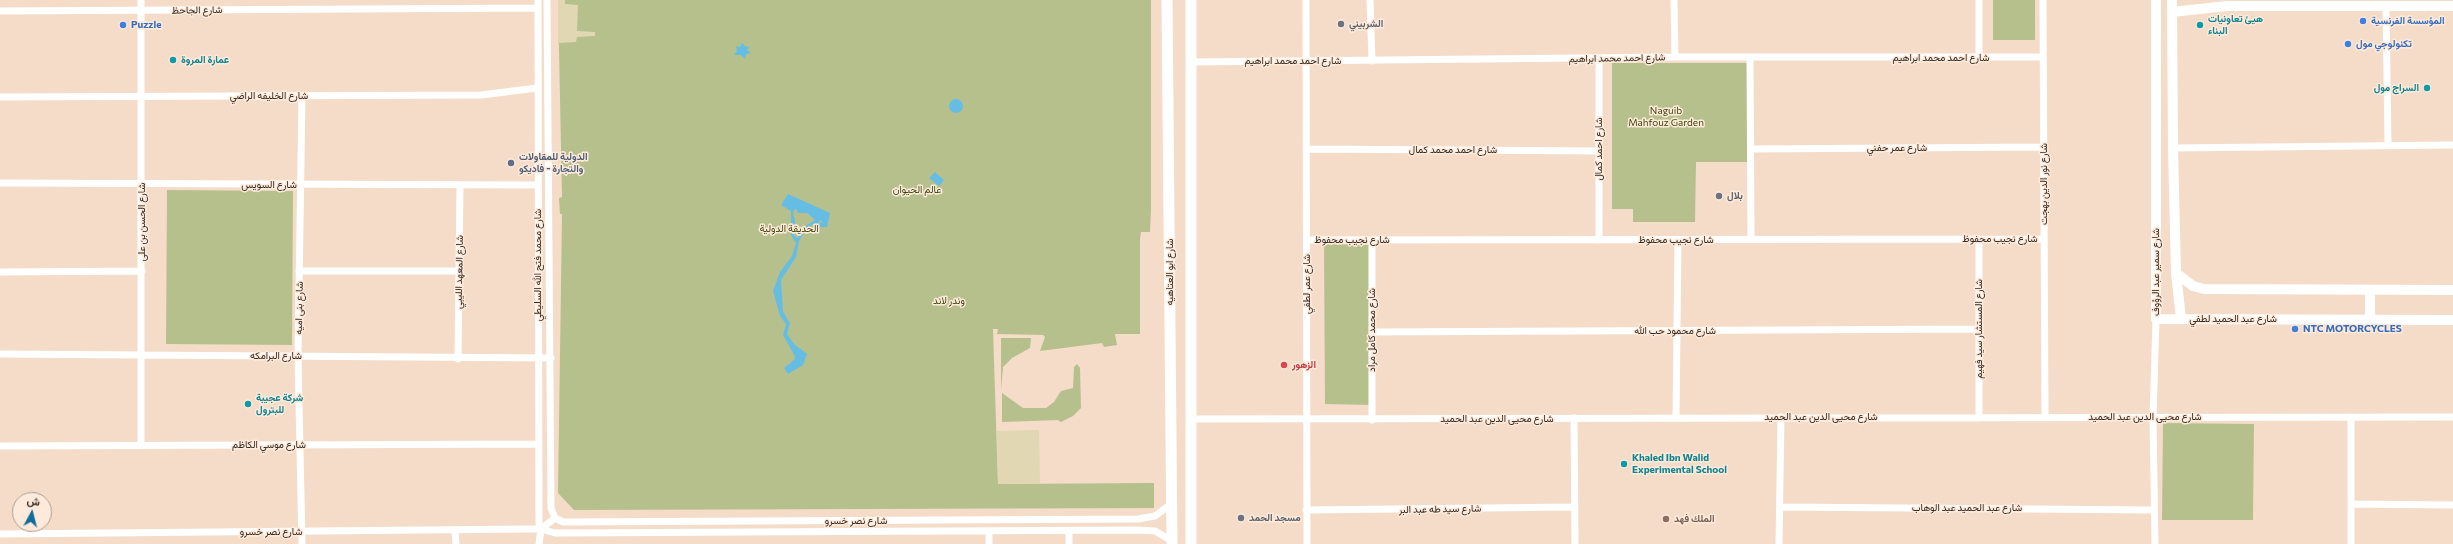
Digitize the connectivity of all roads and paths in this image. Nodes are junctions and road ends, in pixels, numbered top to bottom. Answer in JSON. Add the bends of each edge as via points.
{"nodes":[{"id":1,"x":141,"y":0,"type":"edge"},
{"id":2,"x":538,"y":0,"type":"edge"},
{"id":3,"x":546,"y":0,"type":"edge"},
{"id":4,"x":1167,"y":0,"type":"edge"},
{"id":5,"x":1190,"y":0,"type":"edge"},
{"id":6,"x":1306,"y":0,"type":"edge"},
{"id":7,"x":1370,"y":0,"type":"edge"},
{"id":8,"x":1674,"y":0,"type":"edge"},
{"id":9,"x":1979,"y":0,"type":"edge"},
{"id":10,"x":2043,"y":0,"type":"edge"},
{"id":11,"x":2156,"y":0,"type":"edge"},
{"id":12,"x":2172,"y":0,"type":"edge"},
{"id":13,"x":2247,"y":0,"type":"edge"},
{"id":14,"x":455,"y":4,"type":"edge"},
{"id":15,"x":2256,"y":6,"type":"junction"},
{"id":16,"x":2386,"y":6,"type":"junction"},
{"id":17,"x":2453,"y":6,"type":"edge"},
{"id":18,"x":538,"y":8,"type":"junction"},
{"id":19,"x":141,"y":10,"type":"junction"},
{"id":20,"x":0,"y":11,"type":"edge"},
{"id":21,"x":2172,"y":12,"type":"junction"},
{"id":22,"x":1675,"y":57,"type":"junction"},
{"id":23,"x":2043,"y":57,"type":"junction"},
{"id":24,"x":1979,"y":58,"type":"junction"},
{"id":25,"x":1599,"y":59,"type":"junction"},
{"id":26,"x":1750,"y":59,"type":"junction"},
{"id":27,"x":1306,"y":61,"type":"junction"},
{"id":28,"x":1372,"y":61,"type":"junction"},
{"id":29,"x":1191,"y":62,"type":"junction"},
{"id":30,"x":537,"y":88,"type":"junction"},
{"id":31,"x":142,"y":95,"type":"junction"},
{"id":32,"x":302,"y":96,"type":"junction"},
{"id":33,"x":0,"y":97,"type":"edge"},
{"id":34,"x":2388,"y":145,"type":"junction"},
{"id":35,"x":2453,"y":145,"type":"edge"},
{"id":36,"x":2044,"y":147,"type":"junction"},
{"id":37,"x":2172,"y":148,"type":"junction"},
{"id":38,"x":1307,"y":149,"type":"junction"},
{"id":39,"x":1751,"y":149,"type":"junction"},
{"id":40,"x":1599,"y":151,"type":"junction"},
{"id":41,"x":0,"y":183,"type":"edge"},
{"id":42,"x":143,"y":184,"type":"junction"},
{"id":43,"x":301,"y":185,"type":"junction"},
{"id":44,"x":460,"y":185,"type":"junction"},
{"id":45,"x":538,"y":186,"type":"junction"},
{"id":46,"x":1979,"y":239,"type":"junction"},
{"id":47,"x":2044,"y":239,"type":"junction"},
{"id":48,"x":1307,"y":240,"type":"junction"},
{"id":49,"x":1372,"y":240,"type":"junction"},
{"id":50,"x":1598,"y":240,"type":"junction"},
{"id":51,"x":1678,"y":240,"type":"junction"},
{"id":52,"x":1751,"y":240,"type":"junction"},
{"id":53,"x":142,"y":271,"type":"junction"},
{"id":54,"x":299,"y":271,"type":"junction"},
{"id":55,"x":459,"y":271,"type":"junction"},
{"id":56,"x":0,"y":272,"type":"edge"},
{"id":57,"x":2176,"y":273,"type":"junction"},
{"id":58,"x":2370,"y":290,"type":"junction"},
{"id":59,"x":2453,"y":290,"type":"edge"},
{"id":60,"x":2156,"y":319,"type":"junction"},
{"id":61,"x":2181,"y":319,"type":"junction"},
{"id":62,"x":2370,"y":320,"type":"junction"},
{"id":63,"x":2453,"y":320,"type":"edge"},
{"id":64,"x":1979,"y":329,"type":"junction"},
{"id":65,"x":1677,"y":331,"type":"junction"},
{"id":66,"x":1372,"y":332,"type":"junction"},
{"id":67,"x":0,"y":354,"type":"edge"},
{"id":68,"x":142,"y":356,"type":"junction"},
{"id":69,"x":298,"y":356,"type":"junction"},
{"id":70,"x":538,"y":358,"type":"junction"},
{"id":71,"x":551,"y":358,"type":"junction"},
{"id":72,"x":458,"y":359,"type":"junction"},
{"id":73,"x":1676,"y":417,"type":"junction"},
{"id":74,"x":1781,"y":417,"type":"junction"},
{"id":75,"x":2045,"y":417,"type":"junction"},
{"id":76,"x":2351,"y":417,"type":"junction"},
{"id":77,"x":2453,"y":417,"type":"edge"},
{"id":78,"x":1574,"y":418,"type":"junction"},
{"id":79,"x":1979,"y":418,"type":"junction"},
{"id":80,"x":2154,"y":418,"type":"junction"},
{"id":81,"x":1190,"y":420,"type":"junction"},
{"id":82,"x":1307,"y":420,"type":"junction"},
{"id":83,"x":1372,"y":420,"type":"junction"},
{"id":84,"x":539,"y":444,"type":"junction"},
{"id":85,"x":141,"y":445,"type":"junction"},
{"id":86,"x":300,"y":445,"type":"junction"},
{"id":87,"x":0,"y":446,"type":"edge"},
{"id":88,"x":1171,"y":504,"type":"junction"},
{"id":89,"x":2351,"y":504,"type":"junction"},
{"id":90,"x":2453,"y":505,"type":"edge"},
{"id":91,"x":1574,"y":507,"type":"junction"},
{"id":92,"x":1780,"y":507,"type":"junction"},
{"id":93,"x":1306,"y":510,"type":"junction"},
{"id":94,"x":2154,"y":510,"type":"junction"},
{"id":95,"x":555,"y":518,"type":"junction"},
{"id":96,"x":1138,"y":519,"type":"junction"},
{"id":97,"x":563,"y":522,"type":"junction"},
{"id":98,"x":529,"y":529,"type":"junction"},
{"id":99,"x":541,"y":529,"type":"junction"},
{"id":100,"x":1137,"y":530,"type":"junction"},
{"id":101,"x":455,"y":531,"type":"junction"},
{"id":102,"x":989,"y":531,"type":"junction"},
{"id":103,"x":1069,"y":531,"type":"junction"},
{"id":104,"x":302,"y":532,"type":"junction"},
{"id":105,"x":562,"y":533,"type":"junction"},
{"id":106,"x":0,"y":534,"type":"edge"},
{"id":107,"x":539,"y":541,"type":"edge"},
{"id":108,"x":1172,"y":543,"type":"edge"},
{"id":109,"x":302,"y":544,"type":"edge"},
{"id":110,"x":456,"y":544,"type":"edge"},
{"id":111,"x":989,"y":544,"type":"edge"},
{"id":112,"x":1069,"y":544,"type":"edge"},
{"id":113,"x":1191,"y":544,"type":"edge"},
{"id":114,"x":1307,"y":544,"type":"edge"},
{"id":115,"x":1575,"y":544,"type":"edge"},
{"id":116,"x":1779,"y":544,"type":"edge"},
{"id":117,"x":2155,"y":544,"type":"edge"},
{"id":118,"x":2352,"y":544,"type":"edge"}],
"edges":[{"from":1,"to":19,"type":"street","name":"شارع الحسن بن على"},
{"from":2,"to":18,"type":"street","name":"شارع محمد فتح الله السليطي"},
{"from":3,"to":71,"type":"street","name":"شارع محمد فتح الله السليطي"},
{"from":4,"to":88,"type":"main road","name":"شارع ابو العتاهيه"},
{"from":5,"to":29,"type":"main road","name":"شارع ابو العتاهيه"},
{"from":6,"to":27,"type":"street","name":"شارع عمر لطفي"},
{"from":7,"to":28,"type":"street"},
{"from":8,"to":22,"type":"street"},
{"from":9,"to":24,"type":"street"},
{"from":10,"to":23,"type":"street","name":"شارع نور الدين بهجت"},
{"from":11,"to":60,"type":"street","name":"شارع سمير عبد الرؤوف"},
{"from":12,"to":21,"type":"street","name":"شارع سمير عبد الرؤوف"},
{"from":13,"to":15,"type":"street"},
{"from":14,"to":18,"type":"street","name":"شارع الجاحظ"},
{"from":14,"to":19,"type":"street","name":"شارع الجاحظ"},
{"from":15,"to":16,"type":"street"},
{"from":15,"to":21,"type":"street","via":[[2212,7]]},
{"from":16,"to":17,"type":"street"},
{"from":16,"to":34,"type":"street"},
{"from":18,"to":30,"type":"street","name":"شارع محمد فتح الله السليطي"},
{"from":19,"to":20,"type":"street","name":"شارع الجاحظ"},
{"from":19,"to":31,"type":"street","name":"شارع الحسن بن على"},
{"from":21,"to":37,"type":"street","name":"شارع سمير عبد الرؤوف"},
{"from":22,"to":25,"type":"street","name":"شارع احمد محمد ابراهيم"},
{"from":22,"to":26,"type":"street","name":"شارع احمد محمد ابراهيم"},
{"from":23,"to":24,"type":"street","name":"شارع احمد محمد ابراهيم"},
{"from":23,"to":36,"type":"street","name":"شارع نور الدين بهجت"},
{"from":24,"to":26,"type":"street","name":"شارع احمد محمد ابراهيم"},
{"from":25,"to":28,"type":"street","name":"شارع احمد محمد ابراهيم"},
{"from":25,"to":40,"type":"street","name":"شارع احمد كمال"},
{"from":26,"to":39,"type":"street"},
{"from":27,"to":28,"type":"street","name":"شارع احمد محمد ابراهيم"},
{"from":27,"to":29,"type":"street","name":"شارع احمد محمد ابراهيم"},
{"from":27,"to":38,"type":"street","name":"شارع عمر لطفي"},
{"from":29,"to":81,"type":"main road","name":"شارع ابو العتاهيه"},
{"from":30,"to":32,"type":"street","name":"شارع الخليفه الراضي","via":[[481,95]]},
{"from":30,"to":45,"type":"street","name":"شارع محمد فتح الله السليطي"},
{"from":31,"to":32,"type":"street","name":"شارع الخليفه الراضي"},
{"from":31,"to":33,"type":"street","name":"شارع الخليفه الراضي"},
{"from":31,"to":42,"type":"street","name":"شارع الحسن بن على"},
{"from":32,"to":43,"type":"street","name":"شارع بنى اميه"},
{"from":34,"to":35,"type":"street"},
{"from":34,"to":37,"type":"street"},
{"from":36,"to":39,"type":"street","name":"شارع عمر حفني"},
{"from":36,"to":47,"type":"street","name":"شارع نور الدين بهجت"},
{"from":37,"to":57,"type":"street","name":"شارع سمير عبد الرؤوف"},
{"from":38,"to":40,"type":"street","name":"شارع احمد محمد كمال"},
{"from":38,"to":48,"type":"street","name":"شارع عمر لطفي"},
{"from":39,"to":52,"type":"street"},
{"from":40,"to":50,"type":"street","name":"شارع احمد كمال"},
{"from":41,"to":42,"type":"street","name":"شارع السويس"},
{"from":42,"to":43,"type":"street","name":"شارع السويس"},
{"from":42,"to":53,"type":"street","name":"شارع الحسن بن على"},
{"from":43,"to":44,"type":"street","name":"شارع السويس"},
{"from":43,"to":54,"type":"street","name":"شارع بنى اميه"},
{"from":44,"to":45,"type":"street","name":"شارع السويس"},
{"from":44,"to":55,"type":"street","name":"شارع المعهد الليبي"},
{"from":45,"to":70,"type":"street","name":"شارع محمد فتح الله السليطي"},
{"from":46,"to":47,"type":"street","name":"شارع نجيب محفوظ"},
{"from":46,"to":52,"type":"street","name":"شارع نجيب محفوظ"},
{"from":46,"to":64,"type":"street","name":"شارع المستشار سيد فهيم"},
{"from":47,"to":75,"type":"street","name":"شارع نور الدين بهجت"},
{"from":48,"to":49,"type":"street","name":"شارع نجيب محفوظ"},
{"from":48,"to":82,"type":"street","name":"شارع عمر لطفي"},
{"from":49,"to":50,"type":"street","name":"شارع نجيب محفوظ"},
{"from":49,"to":66,"type":"street","name":"شارع محمد كامل مراد"},
{"from":50,"to":51,"type":"street","name":"شارع نجيب محفوظ"},
{"from":51,"to":52,"type":"street","name":"شارع نجيب محفوظ"},
{"from":51,"to":65,"type":"street"},
{"from":53,"to":56,"type":"street"},
{"from":53,"to":68,"type":"street","name":"شارع الحسن بن على"},
{"from":54,"to":55,"type":"street"},
{"from":54,"to":69,"type":"street","name":"شارع بنى اميه"},
{"from":55,"to":72,"type":"street","name":"شارع المعهد الليبي"},
{"from":57,"to":58,"type":"street","via":[[2193,286],[2204,289]]},
{"from":57,"to":61,"type":"street","name":"شارع سمير عبد الرؤوف"},
{"from":58,"to":59,"type":"street"},
{"from":58,"to":62,"type":"street"},
{"from":60,"to":61,"type":"street","name":"شارع عبد الحميد لطفي"},
{"from":60,"to":80,"type":"street","name":"شارع سمير عبد الرؤوف"},
{"from":61,"to":62,"type":"street","name":"شارع عبد الحميد لطفي"},
{"from":62,"to":63,"type":"street","name":"شارع عبد الحميد لطفي"},
{"from":64,"to":65,"type":"street","name":"شارع محمود حب الله"},
{"from":64,"to":79,"type":"street","name":"شارع المستشار سيد فهيم"},
{"from":65,"to":66,"type":"street","name":"شارع محمود حب الله"},
{"from":65,"to":73,"type":"street"},
{"from":66,"to":83,"type":"street","name":"شارع محمد كامل مراد"},
{"from":67,"to":68,"type":"street","name":"شارع البرامكه"},
{"from":68,"to":69,"type":"street","name":"شارع البرامكه"},
{"from":68,"to":85,"type":"street","name":"شارع الحسن بن على"},
{"from":69,"to":72,"type":"street","name":"شارع البرامكه"},
{"from":69,"to":86,"type":"street","name":"شارع بنى اميه"},
{"from":70,"to":71,"type":"street","name":"شارع البرامكه"},
{"from":70,"to":72,"type":"street","name":"شارع البرامكه"},
{"from":70,"to":84,"type":"street","name":"شارع محمد فتح الله السليطي"},
{"from":71,"to":95,"type":"street","name":"شارع محمد فتح الله السليطي","via":[[551,508]]},
{"from":73,"to":74,"type":"street","name":"شارع محيى الدين عبد الحميد"},
{"from":73,"to":78,"type":"street","name":"شارع محيى الدين عبد الحميد"},
{"from":74,"to":79,"type":"street","name":"شارع محيى الدين عبد الحميد"},
{"from":74,"to":92,"type":"street"},
{"from":75,"to":79,"type":"street","name":"شارع محيى الدين عبد الحميد"},
{"from":75,"to":80,"type":"street","name":"شارع محيى الدين عبد الحميد"},
{"from":76,"to":77,"type":"street","name":"شارع محيى الدين عبد الحميد"},
{"from":76,"to":80,"type":"street","name":"شارع محيى الدين عبد الحميد"},
{"from":76,"to":89,"type":"street"},
{"from":78,"to":83,"type":"street","name":"شارع محيى الدين عبد الحميد"},
{"from":78,"to":91,"type":"street"},
{"from":80,"to":94,"type":"street","name":"شارع سمير عبد الرؤوف"},
{"from":81,"to":82,"type":"street","name":"شارع محيى الدين عبد الحميد"},
{"from":81,"to":113,"type":"main road","name":"شارع ابو العتاهيه"},
{"from":82,"to":83,"type":"street","name":"شارع محيى الدين عبد الحميد"},
{"from":82,"to":93,"type":"street","name":"شارع عمر لطفي"},
{"from":84,"to":86,"type":"street","name":"شارع موسي الكاظم"},
{"from":84,"to":99,"type":"street","name":"شارع محمد فتح الله السليطي"},
{"from":85,"to":86,"type":"street","name":"شارع موسي الكاظم"},
{"from":85,"to":87,"type":"street","name":"شارع موسي الكاظم"},
{"from":86,"to":104,"type":"street","name":"شارع بنى اميه"},
{"from":88,"to":96,"type":"street","name":"شارع نصر خسرو","via":[[1155,516]]},
{"from":88,"to":108,"type":"main road","name":"شارع ابو العتاهيه"},
{"from":89,"to":90,"type":"street"},
{"from":89,"to":118,"type":"street"},
{"from":91,"to":93,"type":"street","name":"شارع سيد طه عبد البر"},
{"from":91,"to":115,"type":"street"},
{"from":92,"to":94,"type":"street","name":"شارع عبد الحميد عبد الوهاب"},
{"from":92,"to":116,"type":"street"},
{"from":93,"to":114,"type":"street","name":"شارع عمر لطفي"},
{"from":94,"to":117,"type":"street","name":"شارع سمير عبد الرؤوف"},
{"from":95,"to":97,"type":"street","name":"شارع نصر خسرو"},
{"from":95,"to":99,"type":"street"},
{"from":96,"to":97,"type":"street","name":"شارع نصر خسرو"},
{"from":96,"to":100,"type":"street","via":[[1142,525]]},
{"from":97,"to":105,"type":"street"},
{"from":98,"to":99,"type":"street","name":"شارع نصر خسرو"},
{"from":98,"to":101,"type":"street","name":"شارع نصر خسرو"},
{"from":98,"to":107,"type":"street"},
{"from":99,"to":105,"type":"street","name":"شارع نصر خسرو","via":[[551,533]]},
{"from":99,"to":107,"type":"street","name":"شارع محمد فتح الله السليطي"},
{"from":100,"to":103,"type":"street","name":"شارع نصر خسرو"},
{"from":100,"to":108,"type":"street","name":"شارع نصر خسرو","via":[[1155,531]]},
{"from":101,"to":104,"type":"street","name":"شارع نصر خسرو"},
{"from":101,"to":110,"type":"street"},
{"from":102,"to":103,"type":"street","name":"شارع نصر خسرو"},
{"from":102,"to":105,"type":"street","name":"شارع نصر خسرو"},
{"from":102,"to":111,"type":"street"},
{"from":103,"to":112,"type":"street"},
{"from":104,"to":106,"type":"street","name":"شارع نصر خسرو"},
{"from":104,"to":109,"type":"street","name":"شارع بنى اميه"}]}
